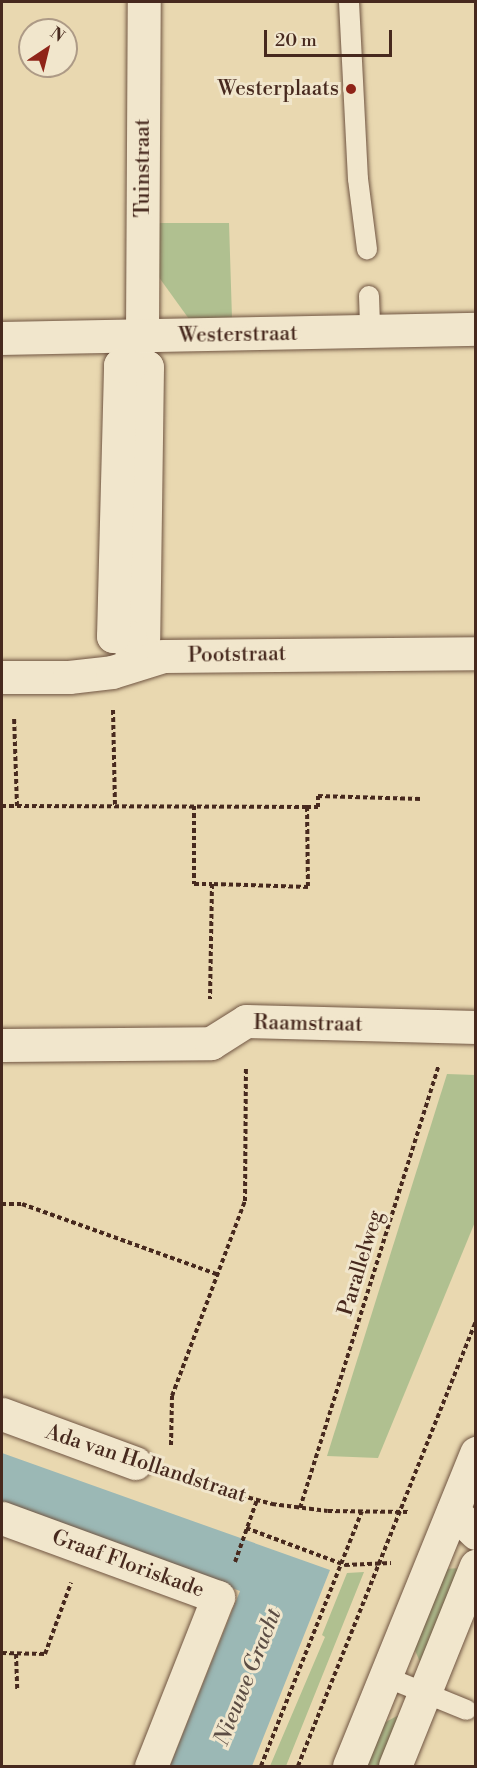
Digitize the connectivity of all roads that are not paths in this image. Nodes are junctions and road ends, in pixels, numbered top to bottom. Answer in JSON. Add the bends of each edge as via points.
{"nodes":[{"id":1,"x":144,"y":2,"type":"edge"},
{"id":2,"x":349,"y":2,"type":"edge"},
{"id":3,"x":368,"y":249,"type":"dead end"},
{"id":4,"x":369,"y":296,"type":"dead end"},
{"id":5,"x":476,"y":329,"type":"edge"},
{"id":6,"x":370,"y":331,"type":"junction"},
{"id":7,"x":2,"y":338,"type":"edge"},
{"id":8,"x":134,"y":346,"type":"junction"},
{"id":9,"x":476,"y":652,"type":"edge"},
{"id":10,"x":125,"y":658,"type":"junction"},
{"id":11,"x":7,"y":677,"type":"edge"},
{"id":12,"x":463,"y":1027,"type":"edge"},
{"id":13,"x":2,"y":1045,"type":"edge"},
{"id":14,"x":2,"y":1414,"type":"edge"},
{"id":15,"x":476,"y":1453,"type":"edge"},
{"id":16,"x":135,"y":1463,"type":"road end"},
{"id":17,"x":2,"y":1518,"type":"edge"},
{"id":18,"x":464,"y":1522,"type":"edge"},
{"id":19,"x":476,"y":1566,"type":"edge"},
{"id":20,"x":386,"y":1677,"type":"junction"},
{"id":21,"x":424,"y":1693,"type":"junction"},
{"id":22,"x":467,"y":1710,"type":"dead end"},
{"id":23,"x":151,"y":1767,"type":"edge"},
{"id":24,"x":349,"y":1767,"type":"edge"},
{"id":25,"x":394,"y":1767,"type":"edge"}],
"edges":[{"from":1,"to":8,"type":"street","name":"Tuinstraat"},
{"from":2,"to":3,"type":"lane","via":[[358,179]]},
{"from":4,"to":6,"type":"lane"},
{"from":5,"to":6,"type":"street","name":"Westerstraat"},
{"from":6,"to":8,"type":"street","name":"Westerstraat"},
{"from":7,"to":8,"type":"street","name":"Westerstraat"},
{"from":8,"to":10,"type":"street","via":[[147,367],[143,638]]},
{"from":9,"to":10,"type":"street","name":"Pootstraat"},
{"from":10,"to":11,"type":"street","name":"Pootstraat","via":[[69,677]]},
{"from":12,"to":13,"type":"street","name":"Raamstraat","via":[[246,1021],[211,1043]]},
{"from":14,"to":16,"type":"street","name":"Ada van Hollandstraat"},
{"from":15,"to":18,"type":"street"},
{"from":17,"to":23,"type":"street","name":"Graaf Floriskade","via":[[218,1597]]},
{"from":18,"to":20,"type":"street","via":[[432,1562]]},
{"from":19,"to":21,"type":"street"},
{"from":20,"to":21,"type":"lane"},
{"from":20,"to":24,"type":"street"},
{"from":21,"to":22,"type":"lane"},
{"from":21,"to":25,"type":"street"}]}
